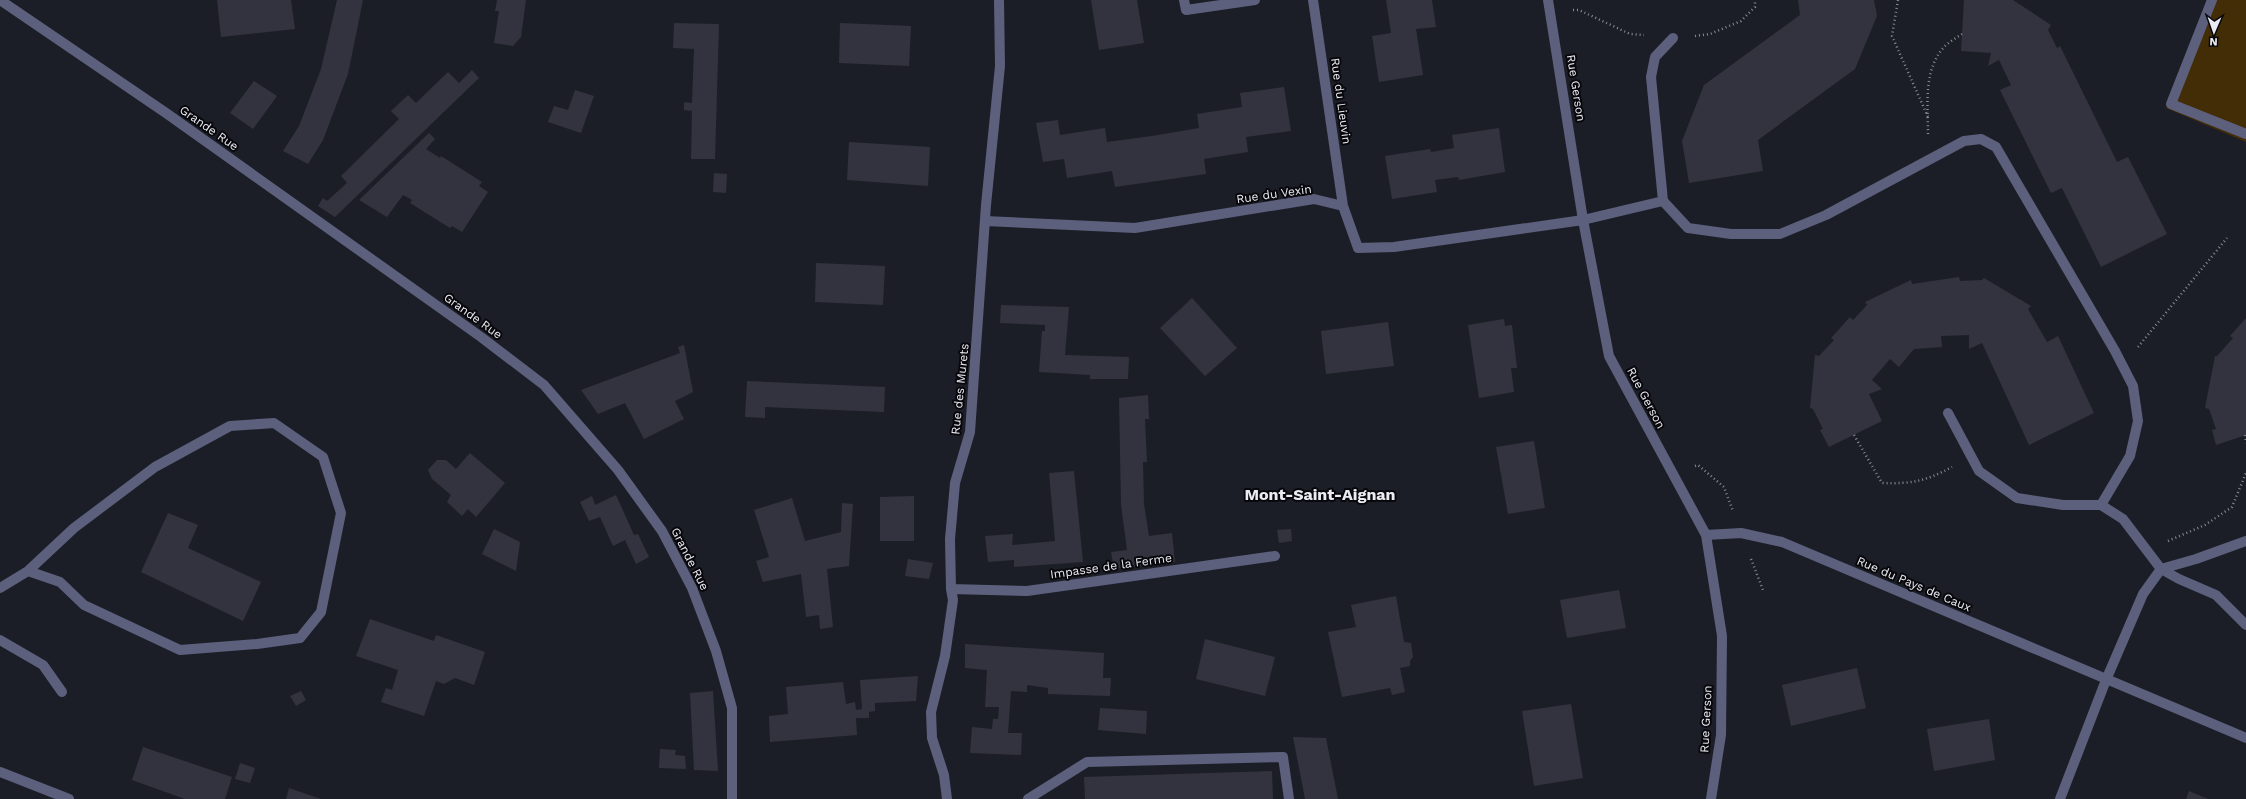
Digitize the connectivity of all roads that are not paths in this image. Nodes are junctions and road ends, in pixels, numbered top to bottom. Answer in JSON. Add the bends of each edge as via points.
{"nodes":[{"id":1,"x":0,"y":0,"type":"edge"},
{"id":2,"x":999,"y":0,"type":"edge"},
{"id":3,"x":1184,"y":0,"type":"edge"},
{"id":4,"x":1255,"y":0,"type":"edge"},
{"id":5,"x":1313,"y":0,"type":"edge"},
{"id":6,"x":1548,"y":0,"type":"edge"},
{"id":7,"x":2212,"y":0,"type":"edge"},
{"id":8,"x":1673,"y":38,"type":"dead end"},
{"id":9,"x":2246,"y":134,"type":"edge"},
{"id":10,"x":1663,"y":201,"type":"junction"},
{"id":11,"x":1343,"y":206,"type":"junction"},
{"id":12,"x":985,"y":220,"type":"junction"},
{"id":13,"x":1583,"y":220,"type":"junction"},
{"id":14,"x":1948,"y":413,"type":"dead end"},
{"id":15,"x":2101,"y":505,"type":"junction"},
{"id":16,"x":1706,"y":535,"type":"junction"},
{"id":17,"x":2246,"y":541,"type":"edge"},
{"id":18,"x":1274,"y":556,"type":"dead end"},
{"id":19,"x":2161,"y":569,"type":"junction"},
{"id":20,"x":28,"y":571,"type":"junction"},
{"id":21,"x":0,"y":588,"type":"edge"},
{"id":22,"x":951,"y":588,"type":"junction"},
{"id":23,"x":2246,"y":625,"type":"edge"},
{"id":24,"x":0,"y":640,"type":"edge"},
{"id":25,"x":2106,"y":680,"type":"junction"},
{"id":26,"x":62,"y":692,"type":"dead end"},
{"id":27,"x":2246,"y":738,"type":"edge"},
{"id":28,"x":0,"y":772,"type":"edge"},
{"id":29,"x":69,"y":799,"type":"edge"},
{"id":30,"x":732,"y":799,"type":"edge"},
{"id":31,"x":947,"y":799,"type":"edge"},
{"id":32,"x":1028,"y":799,"type":"edge"},
{"id":33,"x":1289,"y":799,"type":"edge"},
{"id":34,"x":1712,"y":799,"type":"edge"},
{"id":35,"x":2060,"y":799,"type":"edge"}],
"edges":[{"from":1,"to":30,"type":"street","name":"Grande Rue","via":[[172,118],[474,332],[544,385],[618,470],[662,531],[692,588],[716,650],[732,708]]},
{"from":2,"to":12,"type":"street","name":"Rue des Murets","via":[[1000,66]]},
{"from":3,"to":4,"type":"street","via":[[1186,10]]},
{"from":5,"to":11,"type":"street","name":"Rue du Lieuvin"},
{"from":6,"to":13,"type":"street","name":"Rue Gerson"},
{"from":7,"to":9,"type":"street","via":[[2171,104]]},
{"from":8,"to":10,"type":"street","via":[[1655,57],[1651,77]]},
{"from":10,"to":13,"type":"street"},
{"from":10,"to":15,"type":"street","via":[[1688,228],[1731,234],[1780,234],[1826,215],[1964,141],[1981,139],[1996,147],[2133,386],[2138,420],[2130,456]]},
{"from":11,"to":12,"type":"street","name":"Rue du Vexin","via":[[1314,199],[1135,228]]},
{"from":11,"to":13,"type":"street","via":[[1358,248],[1394,248]]},
{"from":12,"to":22,"type":"street","name":"Rue des Murets","via":[[970,432],[955,491],[950,539]]},
{"from":13,"to":16,"type":"street","name":"Rue Gerson","via":[[1609,356]]},
{"from":14,"to":15,"type":"street","via":[[1979,471],[2017,498],[2063,505]]},
{"from":15,"to":19,"type":"street","via":[[2123,519]]},
{"from":16,"to":25,"type":"street","name":"Rue du Pays de Caux","via":[[1741,533],[1782,542]]},
{"from":16,"to":34,"type":"street","name":"Rue Gerson","via":[[1722,636],[1721,735]]},
{"from":17,"to":19,"type":"street"},
{"from":18,"to":22,"type":"street","name":"Impasse de la Ferme","via":[[1027,591]]},
{"from":19,"to":23,"type":"street","via":[[2179,580],[2216,595]]},
{"from":19,"to":25,"type":"street","via":[[2143,594]]},
{"from":20,"to":20,"type":"street","via":[[74,528],[155,467],[230,426],[274,423],[323,457],[341,513],[321,612],[300,638],[180,650],[84,605],[60,582]]},
{"from":20,"to":21,"type":"street"},
{"from":22,"to":31,"type":"street","name":"Rue des Murets","via":[[953,600],[945,656],[931,712],[932,738],[944,775]]},
{"from":24,"to":26,"type":"street","via":[[43,665]]},
{"from":25,"to":27,"type":"street","name":"Rue du Pays de Caux"},
{"from":25,"to":35,"type":"street"},
{"from":28,"to":29,"type":"street"},
{"from":32,"to":33,"type":"street","via":[[1087,762],[1283,757]]}]}
